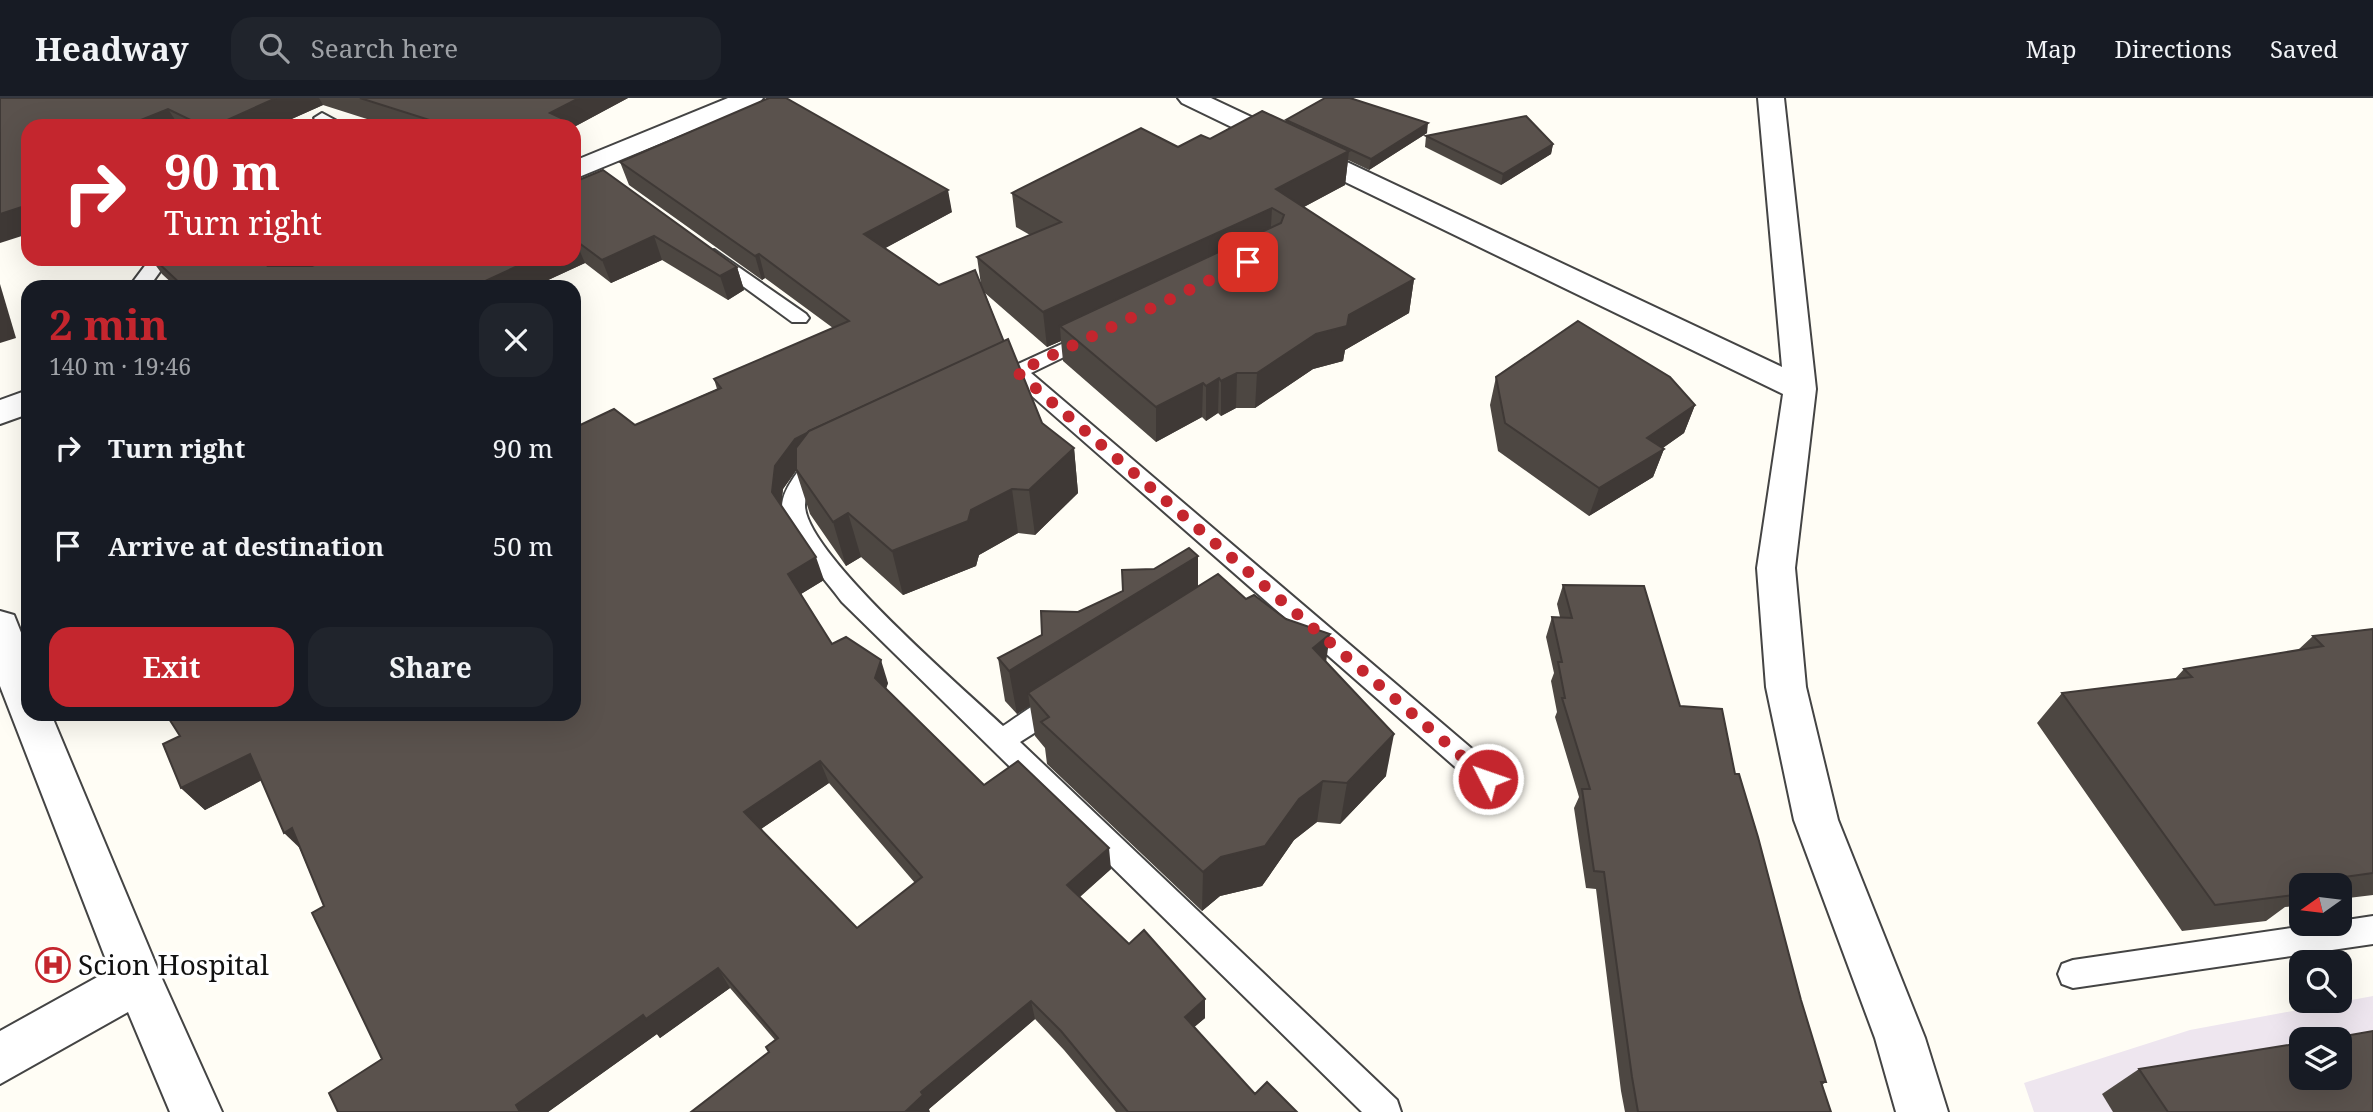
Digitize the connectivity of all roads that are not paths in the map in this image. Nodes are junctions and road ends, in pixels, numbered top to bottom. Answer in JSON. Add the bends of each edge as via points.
{"nodes":[{"id":1,"x":750,"y":98,"type":"edge"},
{"id":2,"x":1191,"y":98,"type":"edge"},
{"id":3,"x":1771,"y":98,"type":"edge"},
{"id":4,"x":581,"y":168,"type":"edge"},
{"id":5,"x":611,"y":181,"type":"edge"},
{"id":6,"x":699,"y":245,"type":"edge"},
{"id":7,"x":799,"y":318,"type":"dead end"},
{"id":8,"x":1114,"y":326,"type":"edge"},
{"id":9,"x":1017,"y":372,"type":"junction"},
{"id":10,"x":1800,"y":389,"type":"junction"},
{"id":11,"x":968,"y":395,"type":"edge"},
{"id":12,"x":21,"y":404,"type":"edge"},
{"id":13,"x":0,"y":413,"type":"edge"},
{"id":14,"x":848,"y":452,"type":"edge"},
{"id":15,"x":1256,"y":578,"type":"junction"},
{"id":16,"x":1233,"y":593,"type":"edge"},
{"id":17,"x":0,"y":626,"type":"edge"},
{"id":18,"x":21,"y":678,"type":"edge"},
{"id":19,"x":1083,"y":690,"type":"edge"},
{"id":20,"x":38,"y":721,"type":"edge"},
{"id":21,"x":1002,"y":741,"type":"junction"},
{"id":22,"x":1488,"y":779,"type":"dead end"},
{"id":23,"x":2373,"y":930,"type":"edge"},
{"id":24,"x":2073,"y":974,"type":"dead end"},
{"id":25,"x":138,"y":980,"type":"junction"},
{"id":26,"x":0,"y":1059,"type":"edge"},
{"id":27,"x":196,"y":1112,"type":"edge"},
{"id":28,"x":1385,"y":1112,"type":"edge"},
{"id":29,"x":1922,"y":1112,"type":"edge"}],
"edges":[{"from":1,"to":4,"type":"street"},
{"from":2,"to":10,"type":"street"},
{"from":3,"to":10,"type":"street"},
{"from":4,"to":5,"type":"lane"},
{"from":6,"to":7,"type":"lane"},
{"from":8,"to":9,"type":"lane"},
{"from":9,"to":11,"type":"lane"},
{"from":9,"to":15,"type":"lane"},
{"from":10,"to":29,"type":"street","via":[[1776,568],[1786,687],[1816,820],[1899,1038]]},
{"from":12,"to":13,"type":"street"},
{"from":14,"to":21,"type":"lane","via":[[812,469],[796,491],[794,516],[851,596]]},
{"from":15,"to":16,"type":"lane"},
{"from":15,"to":22,"type":"lane"},
{"from":17,"to":18,"type":"street"},
{"from":19,"to":21,"type":"lane"},
{"from":20,"to":25,"type":"street"},
{"from":21,"to":28,"type":"lane"},
{"from":23,"to":24,"type":"lane"},
{"from":25,"to":26,"type":"street"},
{"from":25,"to":27,"type":"street"}]}
